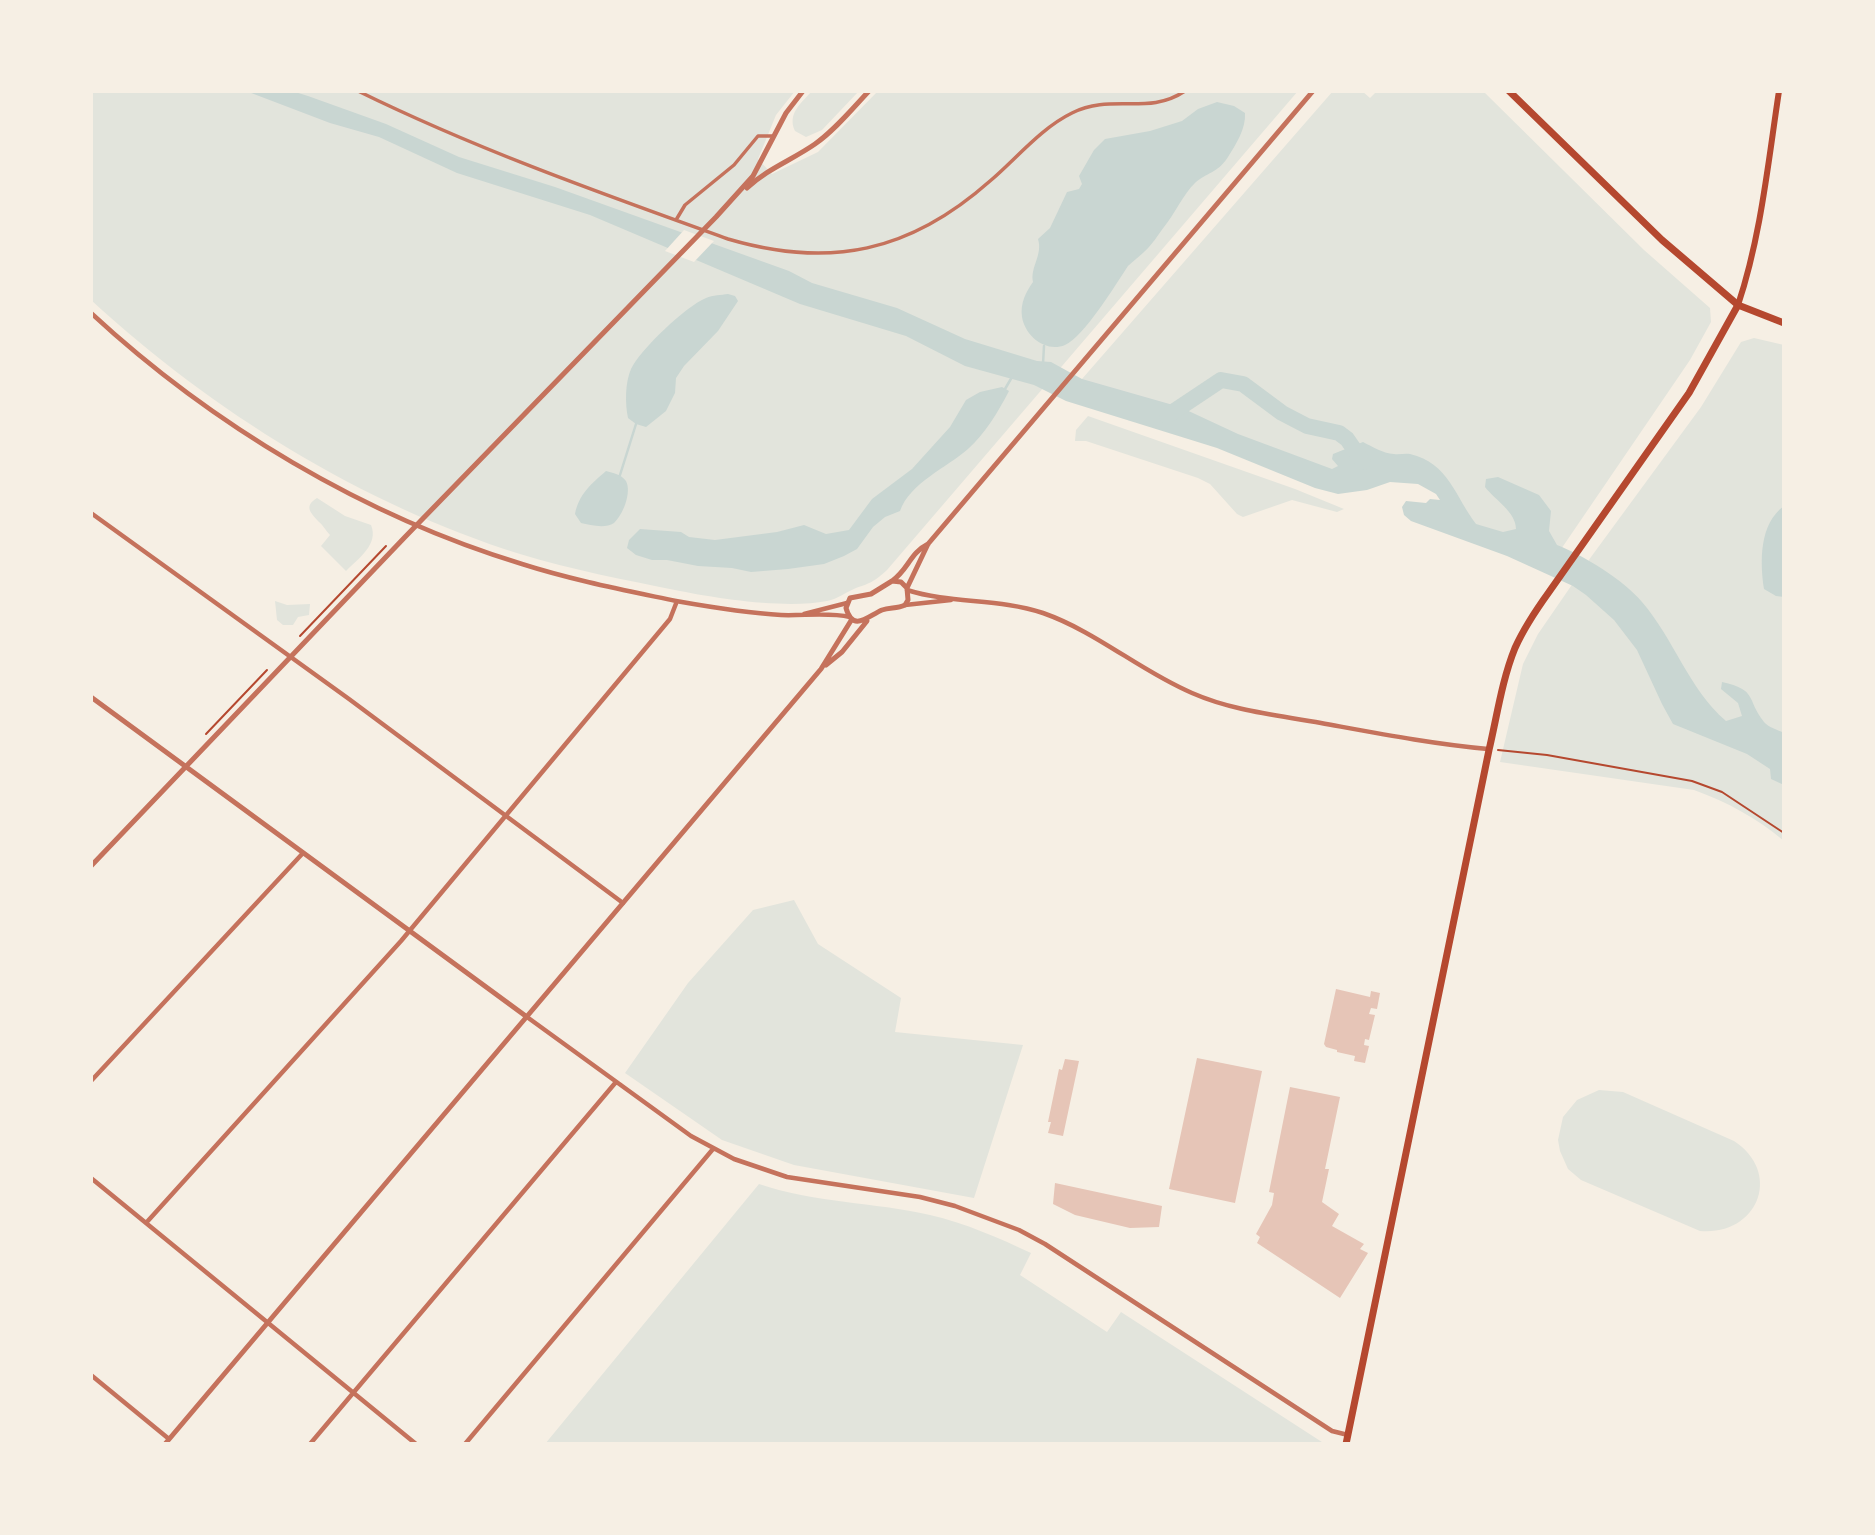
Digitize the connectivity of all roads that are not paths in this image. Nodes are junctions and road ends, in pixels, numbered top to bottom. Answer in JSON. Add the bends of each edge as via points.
{"nodes":[{"id":1,"x":358,"y":91,"type":"edge"},
{"id":2,"x":803,"y":91,"type":"edge"},
{"id":3,"x":869,"y":91,"type":"edge"},
{"id":4,"x":1185,"y":91,"type":"edge"},
{"id":5,"x":1313,"y":91,"type":"edge"},
{"id":6,"x":1509,"y":91,"type":"edge"},
{"id":7,"x":1779,"y":91,"type":"edge"},
{"id":8,"x":775,"y":136,"type":"junction"},
{"id":9,"x":716,"y":217,"type":"junction"},
{"id":10,"x":676,"y":220,"type":"junction"},
{"id":11,"x":1738,"y":305,"type":"junction"},
{"id":12,"x":91,"y":313,"type":"edge"},
{"id":13,"x":1784,"y":323,"type":"edge"},
{"id":14,"x":91,"y":513,"type":"edge"},
{"id":15,"x":417,"y":525,"type":"junction"},
{"id":16,"x":928,"y":544,"type":"junction"},
{"id":17,"x":892,"y":581,"type":"junction"},
{"id":18,"x":907,"y":589,"type":"junction"},
{"id":19,"x":955,"y":599,"type":"junction"},
{"id":20,"x":677,"y":601,"type":"junction"},
{"id":21,"x":847,"y":603,"type":"junction"},
{"id":22,"x":905,"y":605,"type":"junction"},
{"id":23,"x":800,"y":615,"type":"junction"},
{"id":24,"x":851,"y":618,"type":"junction"},
{"id":25,"x":868,"y":619,"type":"junction"},
{"id":26,"x":290,"y":658,"type":"junction"},
{"id":27,"x":821,"y":670,"type":"junction"},
{"id":28,"x":91,"y":697,"type":"edge"},
{"id":29,"x":1489,"y":750,"type":"junction"},
{"id":30,"x":185,"y":767,"type":"junction"},
{"id":31,"x":505,"y":816,"type":"junction"},
{"id":32,"x":303,"y":853,"type":"junction"},
{"id":33,"x":91,"y":866,"type":"edge"},
{"id":34,"x":624,"y":903,"type":"junction"},
{"id":35,"x":410,"y":932,"type":"junction"},
{"id":36,"x":527,"y":1017,"type":"junction"},
{"id":37,"x":91,"y":1081,"type":"edge"},
{"id":38,"x":616,"y":1082,"type":"junction"},
{"id":39,"x":713,"y":1149,"type":"junction"},
{"id":40,"x":91,"y":1178,"type":"edge"},
{"id":41,"x":146,"y":1223,"type":"junction"},
{"id":42,"x":267,"y":1323,"type":"junction"},
{"id":43,"x":91,"y":1375,"type":"edge"},
{"id":44,"x":353,"y":1392,"type":"junction"},
{"id":45,"x":1348,"y":1435,"type":"junction"},
{"id":46,"x":167,"y":1441,"type":"edge"},
{"id":47,"x":310,"y":1444,"type":"edge"},
{"id":48,"x":416,"y":1444,"type":"edge"},
{"id":49,"x":465,"y":1444,"type":"edge"},
{"id":50,"x":1346,"y":1444,"type":"edge"}],
"edges":[{"from":1,"to":10,"type":"street","via":[[485,149]]},
{"from":2,"to":8,"type":"street"},
{"from":3,"to":9,"type":"street","via":[[824,137],[764,173]]},
{"from":4,"to":10,"type":"street","via":[[1154,105],[1101,103],[1065,116],[954,211],[876,246],[833,254],[788,252],[739,243]]},
{"from":5,"to":16,"type":"street"},
{"from":6,"to":11,"type":"main road","via":[[1662,240]]},
{"from":7,"to":11,"type":"main road","via":[[1758,232]]},
{"from":8,"to":9,"type":"street","via":[[753,176]]},
{"from":8,"to":10,"type":"street","via":[[758,136],[734,165],[685,205]]},
{"from":9,"to":15,"type":"street"},
{"from":11,"to":13,"type":"main road"},
{"from":11,"to":29,"type":"main road","via":[[1689,393],[1530,620],[1515,649]]},
{"from":12,"to":15,"type":"street","via":[[183,390],[250,437]]},
{"from":14,"to":26,"type":"street"},
{"from":15,"to":20,"type":"street","via":[[545,571]]},
{"from":15,"to":26,"type":"street"},
{"from":16,"to":17,"type":"street","via":[[917,550]]},
{"from":16,"to":18,"type":"street"},
{"from":17,"to":18,"type":"street"},
{"from":17,"to":21,"type":"street","via":[[871,594],[855,595]]},
{"from":18,"to":19,"type":"street"},
{"from":18,"to":22,"type":"street"},
{"from":19,"to":22,"type":"street"},
{"from":19,"to":29,"type":"street","via":[[1022,606],[1059,619],[1104,641],[1164,680],[1229,706]]},
{"from":20,"to":23,"type":"street"},
{"from":20,"to":31,"type":"street","via":[[670,619]]},
{"from":21,"to":23,"type":"street"},
{"from":21,"to":24,"type":"street"},
{"from":22,"to":25,"type":"street","via":[[879,611]]},
{"from":23,"to":24,"type":"street"},
{"from":24,"to":25,"type":"street","via":[[858,622]]},
{"from":24,"to":27,"type":"street"},
{"from":25,"to":27,"type":"street","via":[[842,653]]},
{"from":26,"to":30,"type":"street"},
{"from":26,"to":31,"type":"street"},
{"from":27,"to":34,"type":"street"},
{"from":28,"to":30,"type":"street"},
{"from":29,"to":45,"type":"main road"},
{"from":30,"to":32,"type":"street"},
{"from":30,"to":33,"type":"street"},
{"from":31,"to":34,"type":"street"},
{"from":31,"to":35,"type":"street"},
{"from":32,"to":35,"type":"street"},
{"from":32,"to":37,"type":"street"},
{"from":34,"to":36,"type":"street"},
{"from":35,"to":36,"type":"street"},
{"from":35,"to":41,"type":"street"},
{"from":36,"to":38,"type":"street"},
{"from":36,"to":42,"type":"street"},
{"from":38,"to":39,"type":"street"},
{"from":38,"to":44,"type":"street"},
{"from":39,"to":45,"type":"street","via":[[775,1174],[956,1206],[1020,1230],[1332,1431]]},
{"from":39,"to":49,"type":"street"},
{"from":40,"to":41,"type":"street"},
{"from":41,"to":42,"type":"street"},
{"from":42,"to":44,"type":"street"},
{"from":42,"to":46,"type":"street"},
{"from":43,"to":46,"type":"street"},
{"from":44,"to":47,"type":"street"},
{"from":44,"to":48,"type":"street"},
{"from":45,"to":50,"type":"main road"}]}
